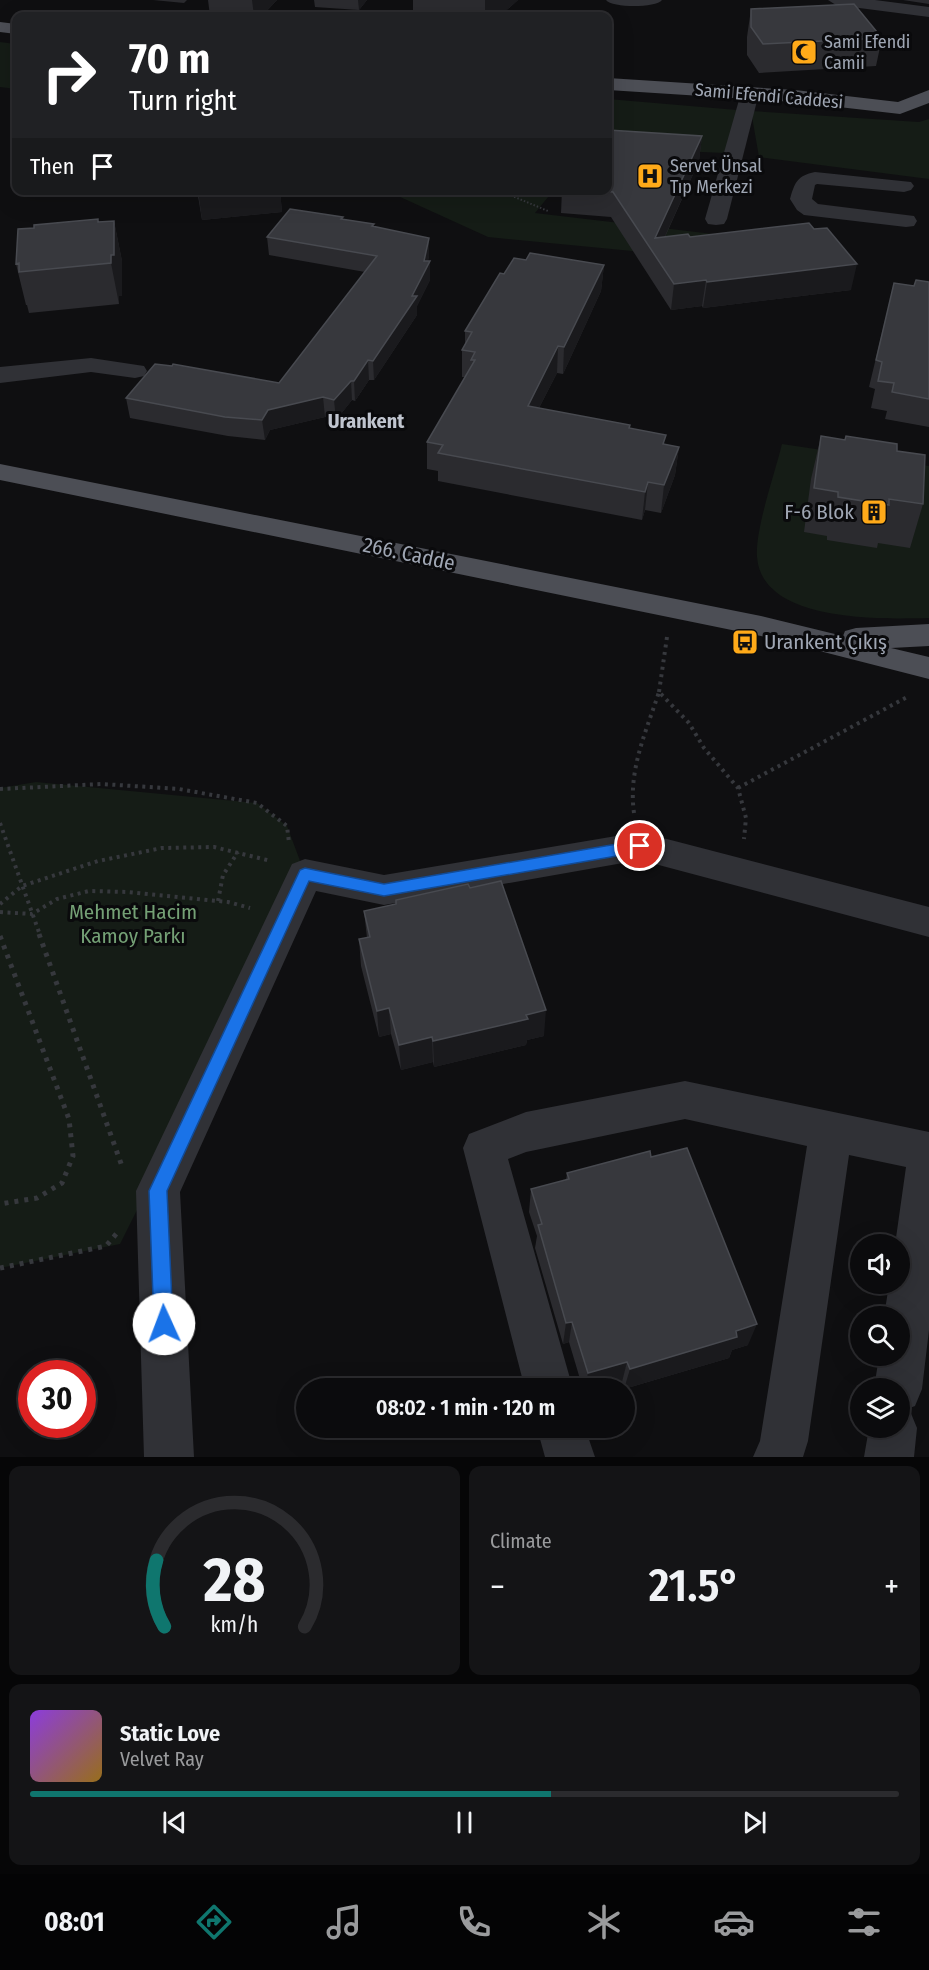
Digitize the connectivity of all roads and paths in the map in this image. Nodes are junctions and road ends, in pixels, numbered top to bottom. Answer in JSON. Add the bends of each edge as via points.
{"nodes":[{"id":1,"x":614,"y":0,"type":"edge"},
{"id":2,"x":653,"y":0,"type":"edge"},
{"id":3,"x":836,"y":0,"type":"edge"},
{"id":4,"x":929,"y":12,"type":"edge"},
{"id":5,"x":612,"y":84,"type":"edge"},
{"id":6,"x":750,"y":93,"type":"junction"},
{"id":7,"x":929,"y":96,"type":"edge"},
{"id":8,"x":904,"y":186,"type":"dead end"},
{"id":9,"x":510,"y":195,"type":"edge"},
{"id":10,"x":548,"y":211,"type":"dead end"},
{"id":11,"x":716,"y":219,"type":"dead end"},
{"id":12,"x":906,"y":221,"type":"dead end"},
{"id":13,"x":135,"y":371,"type":"dead end"},
{"id":14,"x":0,"y":375,"type":"edge"},
{"id":15,"x":0,"y":472,"type":"edge"},
{"id":16,"x":670,"y":608,"type":"junction"},
{"id":17,"x":929,"y":635,"type":"edge"},
{"id":18,"x":818,"y":638,"type":"junction"},
{"id":19,"x":924,"y":679,"type":"edge"},
{"id":20,"x":659,"y":692,"type":"junction"},
{"id":21,"x":738,"y":788,"type":"junction"},
{"id":22,"x":0,"y":789,"type":"edge"},
{"id":23,"x":636,"y":821,"type":"dead end"},
{"id":24,"x":0,"y":823,"type":"edge"},
{"id":25,"x":743,"y":843,"type":"dead end"},
{"id":26,"x":238,"y":852,"type":"junction"},
{"id":27,"x":299,"y":872,"type":"junction"},
{"id":28,"x":22,"y":886,"type":"junction"},
{"id":29,"x":218,"y":902,"type":"junction"},
{"id":30,"x":0,"y":903,"type":"edge"},
{"id":31,"x":0,"y":912,"type":"edge"},
{"id":32,"x":32,"y":914,"type":"junction"},
{"id":33,"x":286,"y":916,"type":"junction"},
{"id":34,"x":929,"y":922,"type":"edge"},
{"id":35,"x":0,"y":936,"type":"edge"},
{"id":36,"x":831,"y":1130,"type":"junction"},
{"id":37,"x":929,"y":1154,"type":"edge"},
{"id":38,"x":125,"y":1175,"type":"dead end"},
{"id":39,"x":0,"y":1204,"type":"edge"},
{"id":40,"x":118,"y":1231,"type":"dead end"},
{"id":41,"x":0,"y":1268,"type":"edge"},
{"id":42,"x":546,"y":1378,"type":"edge"},
{"id":43,"x":899,"y":1378,"type":"edge"},
{"id":44,"x":564,"y":1438,"type":"edge"},
{"id":45,"x":892,"y":1438,"type":"edge"},
{"id":46,"x":170,"y":1457,"type":"edge"},
{"id":47,"x":570,"y":1457,"type":"edge"},
{"id":48,"x":778,"y":1457,"type":"edge"},
{"id":49,"x":889,"y":1457,"type":"edge"}],
"edges":[{"from":1,"to":2,"type":"street"},
{"from":3,"to":4,"type":"street"},
{"from":5,"to":6,"type":"main road","name":"Sami Efendi Caddesi"},
{"from":6,"to":7,"type":"main road","name":"Sami Efendi Caddesi","via":[[900,108]]},
{"from":6,"to":11,"type":"street"},
{"from":8,"to":12,"type":"street","via":[[815,178],[805,182],[801,199],[812,210]]},
{"from":9,"to":10,"type":"path"},
{"from":13,"to":14,"type":"street","via":[[91,365]]},
{"from":15,"to":16,"type":"main road","name":"266. Cadde"},
{"from":16,"to":18,"type":"main road","name":"266. Cadde"},
{"from":16,"to":20,"type":"path"},
{"from":17,"to":18,"type":"main road","name":"266. Cadde"},
{"from":18,"to":19,"type":"main road","name":"266. Cadde"},
{"from":19,"to":21,"type":"path"},
{"from":20,"to":21,"type":"path","via":[[689,723],[704,748]]},
{"from":20,"to":23,"type":"path","via":[[633,779],[631,800]]},
{"from":21,"to":25,"type":"path","via":[[746,818]]},
{"from":22,"to":27,"type":"path","via":[[102,784],[180,789],[257,803],[287,826]]},
{"from":24,"to":28,"type":"path"},
{"from":26,"to":27,"type":"path"},
{"from":26,"to":28,"type":"path","via":[[214,847],[162,848],[98,861]]},
{"from":26,"to":29,"type":"path","via":[[220,878]]},
{"from":27,"to":33,"type":"street"},
{"from":27,"to":34,"type":"street","via":[[384,890],[640,846]]},
{"from":28,"to":30,"type":"path"},
{"from":28,"to":32,"type":"path"},
{"from":29,"to":32,"type":"path","via":[[89,891],[57,898]]},
{"from":29,"to":33,"type":"path"},
{"from":31,"to":32,"type":"path"},
{"from":32,"to":38,"type":"path"},
{"from":33,"to":46,"type":"street","via":[[158,1191]]},
{"from":35,"to":39,"type":"path","via":[[69,1119],[73,1156],[62,1183],[37,1198]]},
{"from":36,"to":37,"type":"street"},
{"from":36,"to":42,"type":"street","via":[[685,1100],[526,1132],[484,1148]]},
{"from":36,"to":48,"type":"street","via":[[784,1441]]},
{"from":37,"to":43,"type":"street"},
{"from":40,"to":41,"type":"path","via":[[106,1246]]},
{"from":44,"to":47,"type":"street"},
{"from":45,"to":49,"type":"street"}]}
